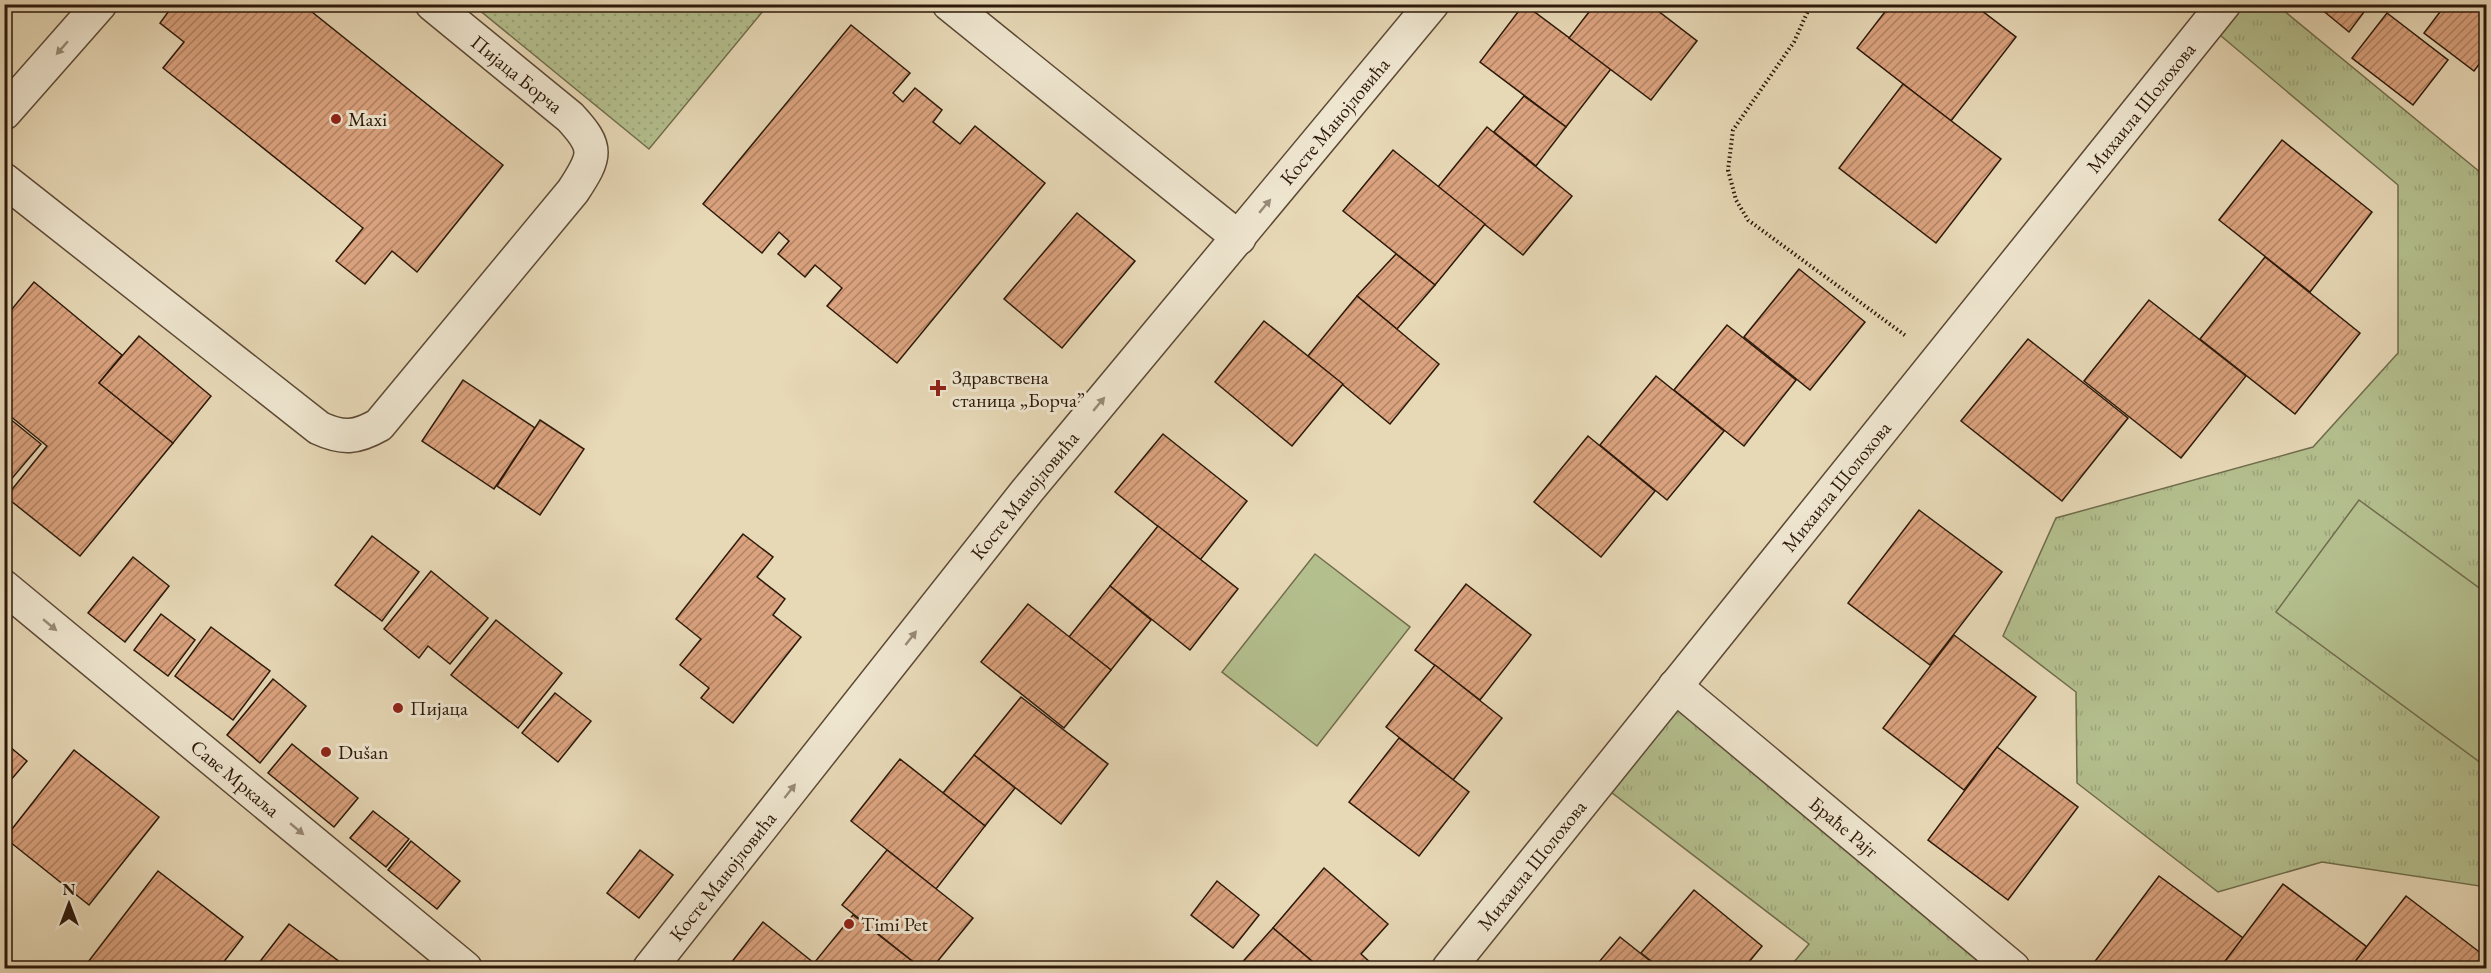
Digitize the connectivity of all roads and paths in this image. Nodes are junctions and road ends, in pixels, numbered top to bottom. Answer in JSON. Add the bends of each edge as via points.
{"nodes":[{"id":1,"x":100,"y":4,"type":"edge"},
{"id":2,"x":432,"y":4,"type":"edge"},
{"id":3,"x":949,"y":4,"type":"edge"},
{"id":4,"x":1432,"y":4,"type":"edge"},
{"id":5,"x":1811,"y":4,"type":"edge"},
{"id":6,"x":2224,"y":4,"type":"edge"},
{"id":7,"x":4,"y":113,"type":"edge"},
{"id":8,"x":4,"y":180,"type":"edge"},
{"id":9,"x":1239,"y":238,"type":"junction"},
{"id":10,"x":1938,"y":359,"type":"junction"},
{"id":11,"x":4,"y":587,"type":"edge"},
{"id":12,"x":1676,"y":686,"type":"junction"},
{"id":13,"x":465,"y":969,"type":"edge"},
{"id":14,"x":650,"y":969,"type":"edge"},
{"id":15,"x":1449,"y":969,"type":"edge"},
{"id":16,"x":2013,"y":969,"type":"edge"}],
"edges":[{"from":1,"to":7,"type":"street","one_way":true},
{"from":2,"to":8,"type":"street","name":"Пијаца Борча","via":[[570,117],[587,135],[592,151],[586,171],[573,191],[379,424],[365,432],[336,436],[319,428]]},
{"from":3,"to":9,"type":"street"},
{"from":9,"to":4,"type":"street","name":"Косте Манојловића","one_way":true},
{"from":5,"to":10,"type":"path","via":[[1794,42],[1733,130],[1728,170],[1737,200],[1748,220]]},
{"from":6,"to":10,"type":"street","name":"Михаила Шолохова"},
{"from":14,"to":9,"type":"street","name":"Косте Манојловића","one_way":true,"via":[[1027,491]]},
{"from":10,"to":12,"type":"street","name":"Михаила Шолохова"},
{"from":11,"to":13,"type":"street","name":"Саве Мркаља","one_way":true},
{"from":12,"to":15,"type":"street","name":"Михаила Шолохова"},
{"from":12,"to":16,"type":"street","name":"Браће Рајт"}]}
